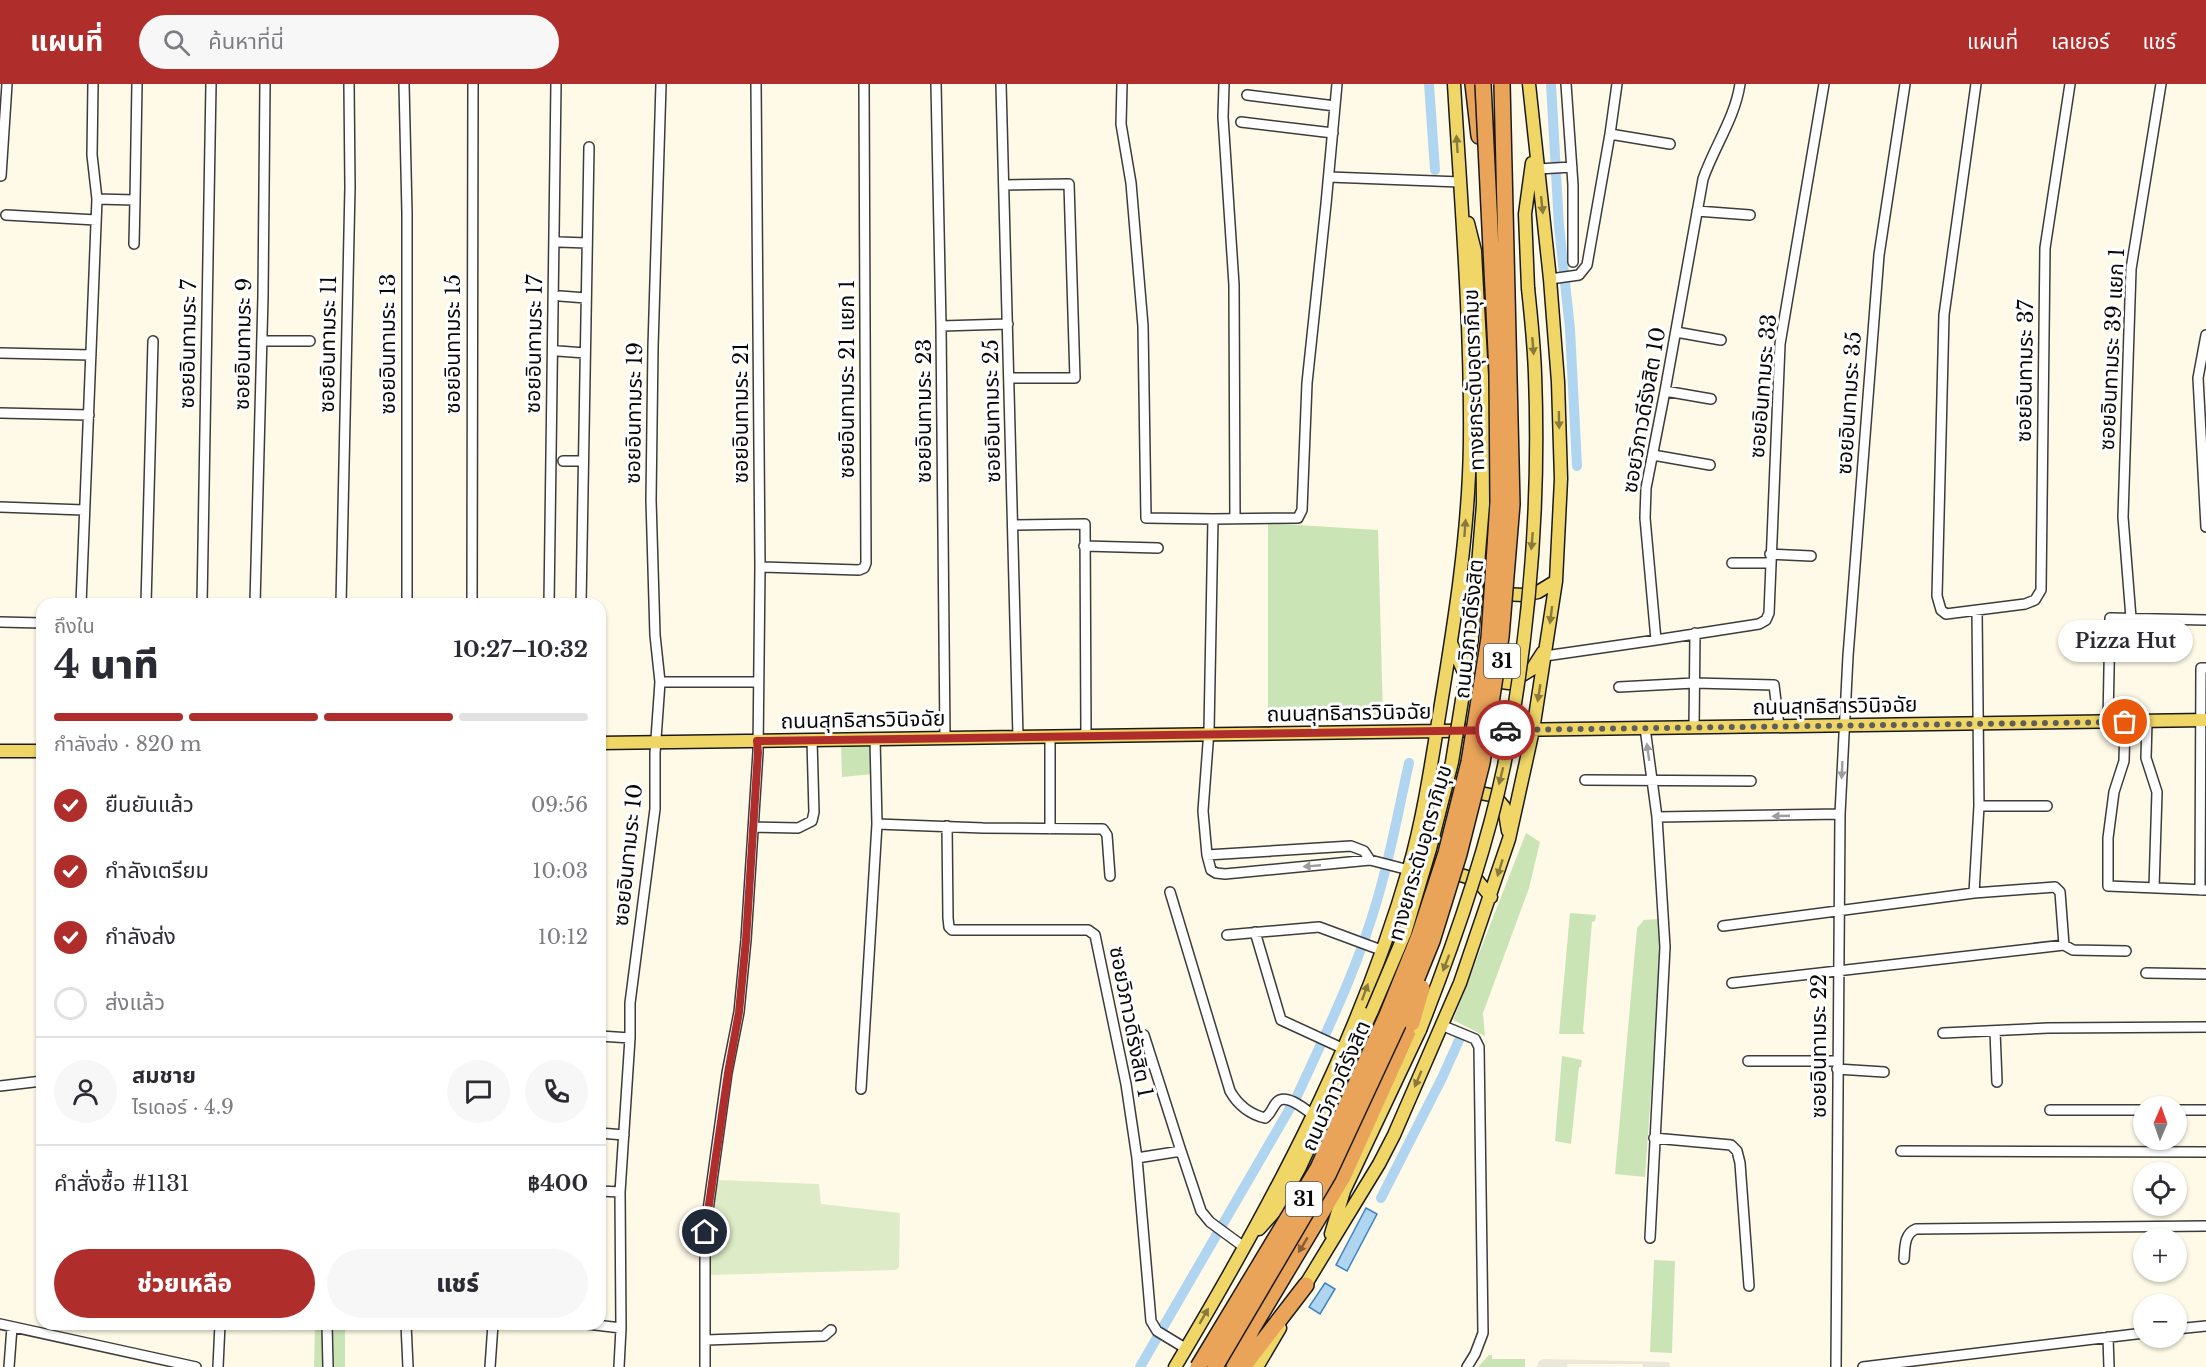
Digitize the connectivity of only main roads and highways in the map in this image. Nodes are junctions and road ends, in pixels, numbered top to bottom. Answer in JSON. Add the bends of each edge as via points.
{"nodes":[{"id":1,"x":1454,"y":84,"type":"edge"},
{"id":2,"x":1473,"y":84,"type":"edge"},
{"id":3,"x":1483,"y":84,"type":"edge"},
{"id":4,"x":1502,"y":84,"type":"edge"},
{"id":5,"x":1529,"y":84,"type":"edge"},
{"id":6,"x":1535,"y":144,"type":"junction"},
{"id":7,"x":1460,"y":187,"type":"junction"},
{"id":8,"x":1502,"y":288,"type":"junction"},
{"id":9,"x":1460,"y":579,"type":"junction"},
{"id":10,"x":1556,"y":581,"type":"junction"},
{"id":11,"x":1451,"y":643,"type":"junction"},
{"id":12,"x":1546,"y":651,"type":"junction"},
{"id":13,"x":2203,"y":720,"type":"edge"},
{"id":14,"x":1533,"y":730,"type":"junction"},
{"id":15,"x":1437,"y":731,"type":"junction"},
{"id":16,"x":606,"y":743,"type":"edge"},
{"id":17,"x":0,"y":751,"type":"edge"},
{"id":18,"x":36,"y":751,"type":"edge"},
{"id":19,"x":1421,"y":817,"type":"junction"},
{"id":20,"x":1509,"y":839,"type":"junction"},
{"id":21,"x":1408,"y":872,"type":"junction"},
{"id":22,"x":1491,"y":897,"type":"junction"},
{"id":23,"x":1416,"y":1026,"type":"junction"},
{"id":24,"x":1245,"y":1245,"type":"junction"},
{"id":25,"x":1326,"y":1252,"type":"junction"},
{"id":26,"x":1306,"y":1285,"type":"junction"},
{"id":27,"x":1174,"y":1367,"type":"edge"},
{"id":28,"x":1197,"y":1367,"type":"edge"},
{"id":29,"x":1215,"y":1367,"type":"edge"},
{"id":30,"x":1234,"y":1367,"type":"edge"},
{"id":31,"x":1243,"y":1367,"type":"edge"},
{"id":32,"x":1257,"y":1367,"type":"edge"}],
"edges":[{"from":7,"to":1,"type":"main road","name":"ถนนวิภาวดีรังสิต","number":"31","one_way":true},
{"from":2,"to":8,"type":"highway","name":"ถนนวิภาวดีรังสิต","number":"31"},
{"from":3,"to":28,"type":"highway","name":"ทางยกระดับอุตราภิมุข","number":"31","bridge":true,"via":[[1497,372],[1498,502],[1489,638],[1469,762],[1446,853],[1387,1015],[1318,1168]]},
{"from":4,"to":8,"type":"highway","name":"ถนนวิภาวดีรังสิต","number":"31","via":[[1506,157]]},
{"from":4,"to":29,"type":"highway","name":"ทางยกระดับอุตราภิมุข","number":"31","bridge":true,"via":[[1512,504],[1501,637],[1482,763],[1432,941],[1400,1020],[1328,1175]]},
{"from":5,"to":6,"type":"main road","number":"31"},
{"from":6,"to":10,"type":"main road","number":"31","one_way":true,"via":[[1543,169],[1554,279],[1560,468]]},
{"from":6,"to":23,"type":"main road","number":"31","one_way":true,"bridge":true,"via":[[1525,214],[1535,373],[1535,507],[1524,642],[1503,767],[1480,860],[1452,949]]},
{"from":9,"to":7,"type":"main road","name":"ถนนวิภาวดีรังสิต","number":"31","one_way":true,"via":[[1470,444]]},
{"from":7,"to":24,"type":"main road","number":"31","bridge":true,"via":[[1475,251],[1482,376],[1483,504],[1472,638],[1452,762],[1405,933],[1372,1011],[1300,1167],[1277,1209]]},
{"from":8,"to":23,"type":"highway","name":"ถนนวิภาวดีรังสิต","number":"31","bridge":true,"via":[[1516,506],[1505,640],[1486,766],[1463,856],[1434,943]]},
{"from":8,"to":28,"type":"highway","name":"ถนนวิภาวดีรังสิต","number":"31","bridge":true,"via":[[1502,504],[1492,640],[1472,764],[1449,854],[1422,939],[1321,1171],[1229,1323]]},
{"from":9,"to":10,"type":"main road","via":[[1470,589],[1483,593],[1523,595],[1538,592]]},
{"from":9,"to":11,"type":"main road","name":"ถนนวิภาวดีรังสิต","number":"31"},
{"from":10,"to":12,"type":"main road","number":"31","one_way":true},
{"from":11,"to":12,"type":"main road","via":[[1463,670],[1476,680],[1509,683],[1532,669]]},
{"from":11,"to":15,"type":"main road","name":"ถนนวิภาวดีรังสิต","number":"31"},
{"from":12,"to":14,"type":"main road","number":"31","one_way":true},
{"from":13,"to":14,"type":"main road","name":"ถนนสุทธิสารวินิจฉัย"},
{"from":14,"to":15,"type":"main road","name":"ถนนสุทธิสารวินิจฉัย"},
{"from":14,"to":20,"type":"main road","number":"31"},
{"from":15,"to":16,"type":"main road","name":"ถนนสุทธิสารวินิจฉัย"},
{"from":15,"to":19,"type":"main road","name":"ถนนวิภาวดีรังสิต","number":"31"},
{"from":17,"to":18,"type":"main road"},
{"from":19,"to":20,"type":"main road","via":[[1437,793],[1452,787],[1495,796],[1504,807]]},
{"from":19,"to":21,"type":"main road","name":"ถนนวิภาวดีรังสิต","number":"31"},
{"from":20,"to":22,"type":"main road","number":"31","one_way":true},
{"from":21,"to":22,"type":"main road","via":[[1428,865],[1477,880]]},
{"from":24,"to":21,"type":"main road","name":"ถนนวิภาวดีรังสิต","number":"31","one_way":true,"via":[[1344,1049]]},
{"from":22,"to":25,"type":"main road","number":"31","one_way":true,"via":[[1460,984],[1394,1135]]},
{"from":23,"to":25,"type":"main road","number":"31","via":[[1344,1191]]},
{"from":23,"to":30,"type":"highway","name":"ถนนวิภาวดีรังสิต","number":"31","one_way":true,"via":[[1342,1177],[1252,1329]]},
{"from":27,"to":24,"type":"main road","name":"ถนนวิภาวดีรังสิต","number":"31","one_way":true},
{"from":25,"to":26,"type":"main road","number":"31"},
{"from":26,"to":31,"type":"highway"},
{"from":26,"to":32,"type":"main road","number":"31"}]}
